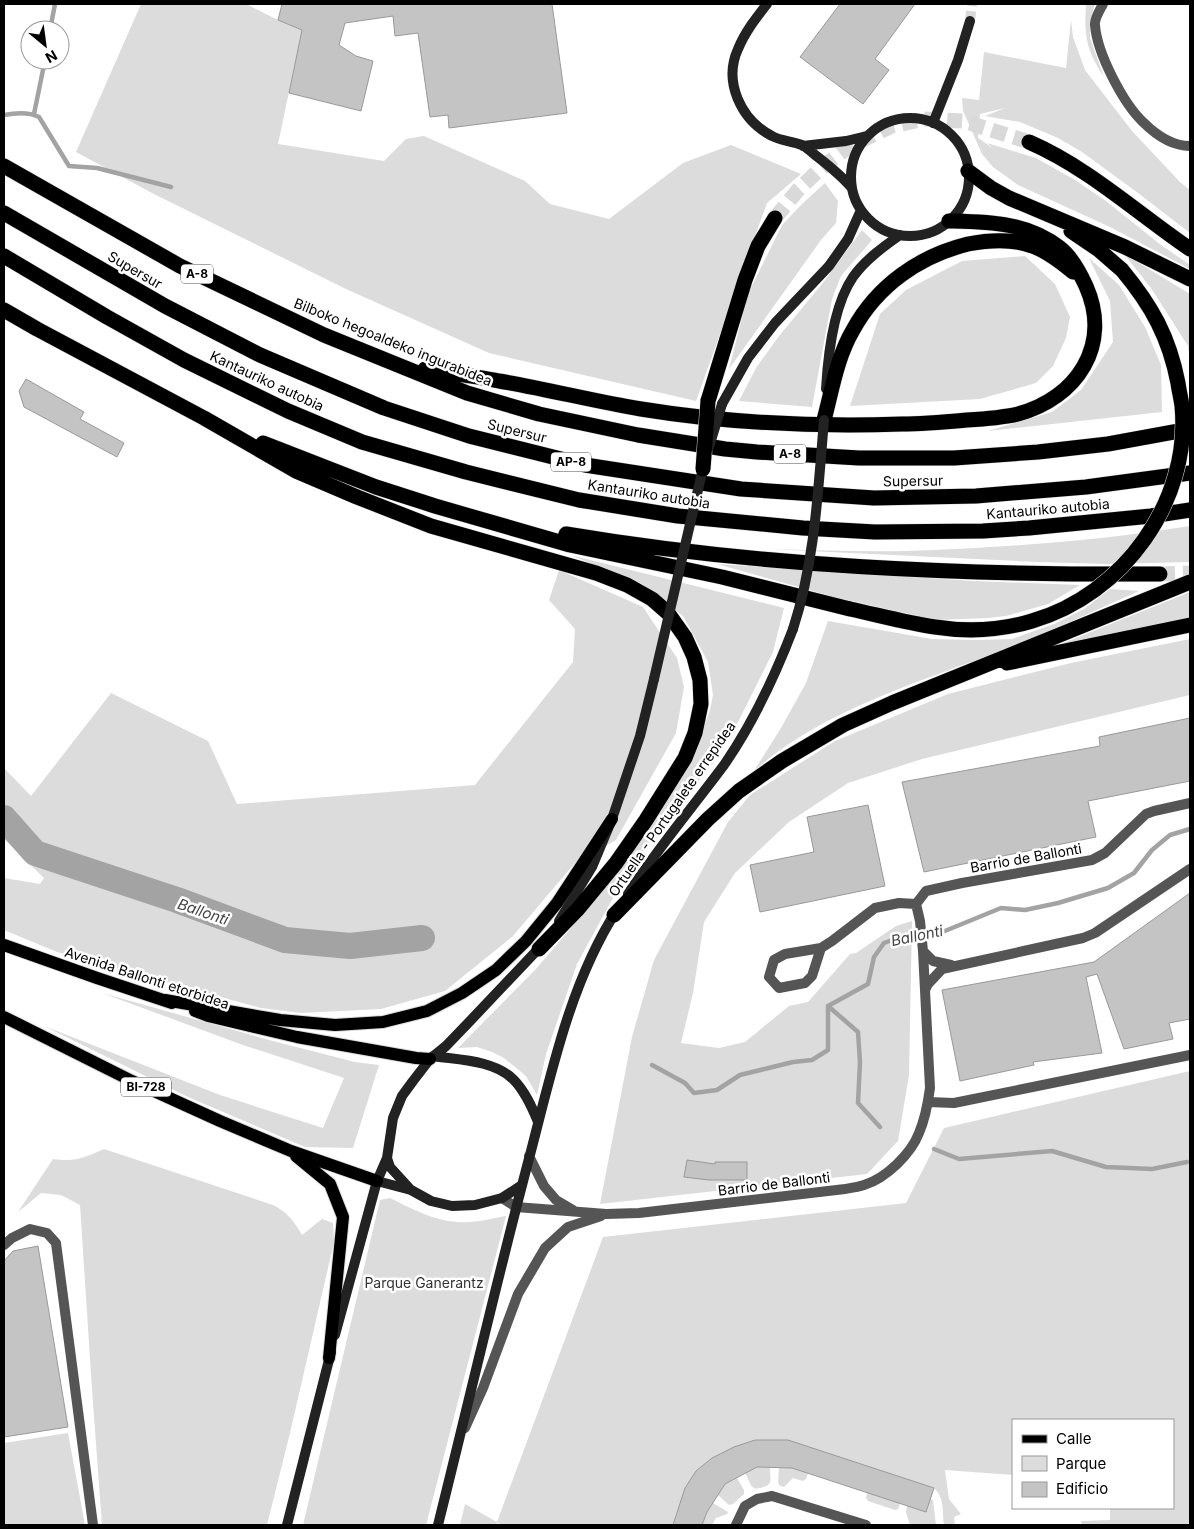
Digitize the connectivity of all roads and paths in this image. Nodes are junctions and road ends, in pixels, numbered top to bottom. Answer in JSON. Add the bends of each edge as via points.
{"nodes":[{"id":1,"x":767,"y":4,"type":"edge"},
{"id":2,"x":1103,"y":4,"type":"edge"},
{"id":3,"x":970,"y":21,"type":"tunnel mouth"},
{"id":4,"x":933,"y":122,"type":"junction"},
{"id":5,"x":867,"y":136,"type":"junction"},
{"id":6,"x":1029,"y":142,"type":"tunnel mouth"},
{"id":7,"x":803,"y":146,"type":"junction"},
{"id":8,"x":1190,"y":146,"type":"edge"},
{"id":9,"x":4,"y":166,"type":"edge"},
{"id":10,"x":968,"y":171,"type":"junction"},
{"id":11,"x":852,"y":187,"type":"junction"},
{"id":12,"x":1030,"y":206,"type":"junction"},
{"id":13,"x":861,"y":210,"type":"junction"},
{"id":14,"x":4,"y":213,"type":"edge"},
{"id":15,"x":776,"y":218,"type":"tunnel mouth"},
{"id":16,"x":949,"y":221,"type":"junction"},
{"id":17,"x":900,"y":235,"type":"junction"},
{"id":18,"x":1190,"y":249,"type":"edge"},
{"id":19,"x":4,"y":256,"type":"edge"},
{"id":20,"x":1083,"y":278,"type":"junction"},
{"id":21,"x":1190,"y":279,"type":"edge"},
{"id":22,"x":4,"y":310,"type":"edge"},
{"id":23,"x":399,"y":365,"type":"junction"},
{"id":24,"x":715,"y":403,"type":"junction"},
{"id":25,"x":825,"y":412,"type":"junction"},
{"id":26,"x":204,"y":418,"type":"junction"},
{"id":27,"x":1190,"y":430,"type":"edge"},
{"id":28,"x":702,"y":469,"type":"joint"},
{"id":29,"x":1190,"y":474,"type":"edge"},
{"id":30,"x":1190,"y":510,"type":"edge"},
{"id":31,"x":488,"y":521,"type":"junction"},
{"id":32,"x":1160,"y":574,"type":"tunnel mouth"},
{"id":33,"x":1190,"y":582,"type":"edge"},
{"id":34,"x":1190,"y":625,"type":"edge"},
{"id":35,"x":957,"y":677,"type":"junction"},
{"id":36,"x":1190,"y":804,"type":"edge"},
{"id":37,"x":612,"y":820,"type":"junction"},
{"id":38,"x":1190,"y":869,"type":"edge"},
{"id":39,"x":916,"y":904,"type":"junction"},
{"id":40,"x":614,"y":916,"type":"junction"},
{"id":41,"x":4,"y":945,"type":"edge"},
{"id":42,"x":820,"y":948,"type":"junction"},
{"id":43,"x":539,"y":949,"type":"junction"},
{"id":44,"x":923,"y":950,"type":"junction"},
{"id":45,"x":955,"y":966,"type":"junction"},
{"id":46,"x":924,"y":994,"type":"junction"},
{"id":47,"x":165,"y":1000,"type":"junction"},
{"id":48,"x":4,"y":1017,"type":"edge"},
{"id":49,"x":1190,"y":1055,"type":"edge"},
{"id":50,"x":431,"y":1057,"type":"junction"},
{"id":51,"x":928,"y":1102,"type":"junction"},
{"id":52,"x":538,"y":1122,"type":"junction"},
{"id":53,"x":291,"y":1151,"type":"junction"},
{"id":54,"x":529,"y":1156,"type":"junction"},
{"id":55,"x":387,"y":1158,"type":"junction"},
{"id":56,"x":377,"y":1181,"type":"junction"},
{"id":57,"x":522,"y":1185,"type":"junction"},
{"id":58,"x":412,"y":1190,"type":"junction"},
{"id":59,"x":502,"y":1198,"type":"junction"},
{"id":60,"x":516,"y":1207,"type":"junction"},
{"id":61,"x":576,"y":1212,"type":"junction"},
{"id":62,"x":606,"y":1214,"type":"junction"},
{"id":63,"x":4,"y":1245,"type":"edge"},
{"id":64,"x":329,"y":1358,"type":"junction"},
{"id":65,"x":460,"y":1438,"type":"junction"},
{"id":66,"x":93,"y":1525,"type":"edge"},
{"id":67,"x":287,"y":1525,"type":"edge"},
{"id":68,"x":438,"y":1525,"type":"edge"},
{"id":69,"x":736,"y":1525,"type":"edge"},
{"id":70,"x":866,"y":1525,"type":"edge"}],
"edges":[{"from":1,"to":7,"type":"street","via":[[737,50],[733,85],[739,104],[755,124],[773,136]]},
{"from":2,"to":8,"type":"street","via":[[1094,23],[1099,47],[1123,96],[1142,122],[1166,140]]},
{"from":3,"to":4,"type":"street"},
{"from":4,"to":5,"type":"street","via":[[917,118],[899,120],[882,125]]},
{"from":4,"to":10,"type":"street","via":[[958,144]]},
{"from":5,"to":7,"type":"street"},
{"from":5,"to":11,"type":"street","via":[[854,159]]},
{"from":6,"to":18,"type":"highway","via":[[1097,180]]},
{"from":7,"to":11,"type":"street"},
{"from":9,"to":23,"type":"highway","name":"Bilboko hegoaldeko ingurabidea","number":"A-8","via":[[180,266],[324,335]]},
{"from":10,"to":12,"type":"highway","via":[[1000,193]]},
{"from":10,"to":16,"type":"street","via":[[965,199]]},
{"from":11,"to":13,"type":"street"},
{"from":12,"to":21,"type":"highway","via":[[1125,246]]},
{"from":12,"to":31,"type":"highway","bridge":true,"via":[[1099,250],[1138,289],[1167,341],[1182,405],[1181,446],[1165,505],[1137,550],[1116,573],[1066,608],[1001,627],[935,627],[570,545]]},
{"from":13,"to":17,"type":"street","via":[[871,222]]},
{"from":13,"to":24,"type":"street","via":[[848,239],[829,266],[775,323]]},
{"from":14,"to":29,"type":"highway","name":"Supersur","number":"AP-8","via":[[165,306],[269,358],[384,408],[469,436],[585,465],[741,489],[874,498],[976,496]]},
{"from":15,"to":24,"type":"highway","via":[[758,246],[745,280]]},
{"from":16,"to":17,"type":"street","via":[[936,230],[917,236]]},
{"from":16,"to":20,"type":"highway","via":[[1010,224],[1035,233],[1062,248]]},
{"from":17,"to":25,"type":"street","name":"Ortuella - Portugalete errepidea","via":[[866,263],[847,286],[828,351]]},
{"from":19,"to":30,"type":"highway","name":"Kantauriko autobia","via":[[184,360],[288,411],[362,442],[579,500],[678,516],[875,532],[1029,528]]},
{"from":20,"to":23,"type":"highway","via":[[1092,299],[1096,324],[1087,362],[1062,393],[1037,408],[995,418],[862,426],[738,421],[641,409]]},
{"from":20,"to":25,"type":"highway","via":[[1032,246],[1008,240],[982,241],[930,257],[909,268],[868,306],[842,354]]},
{"from":22,"to":26,"type":"highway"},
{"from":23,"to":27,"type":"highway","name":"Bilboko hegoaldeko ingurabidea","number":"A-8","via":[[467,393],[539,414],[638,435],[757,452],[859,458],[954,458],[1108,444]]},
{"from":24,"to":28,"type":"highway","bridge":true},
{"from":25,"to":40,"type":"street","name":"Ortuella - Portugalete errepidea","bridge":true,"via":[[811,553],[801,603],[780,662],[766,694],[724,764],[649,862]]},
{"from":26,"to":31,"type":"highway","via":[[376,487]]},
{"from":26,"to":43,"type":"highway","via":[[296,471],[357,497],[431,526],[596,573],[627,585],[652,599],[668,613],[685,637],[700,680],[701,704],[695,733],[684,758],[616,863]]},
{"from":28,"to":37,"type":"street","bridge":true,"via":[[640,736]]},
{"from":31,"to":32,"type":"highway","via":[[744,558],[892,569],[1078,575]]},
{"from":33,"to":35,"type":"highway"},
{"from":34,"to":35,"type":"highway","via":[[1015,661]]},
{"from":35,"to":40,"type":"highway","via":[[843,725],[782,761],[739,791],[708,819]]},
{"from":36,"to":39,"type":"street","name":"Barrio de Ballonti","via":[[1146,814],[1113,846],[1087,862],[926,891]]},
{"from":37,"to":43,"type":"street","via":[[592,867]]},
{"from":37,"to":47,"type":"main road","via":[[557,903],[526,941],[496,970],[462,994],[427,1011],[383,1022],[335,1025],[280,1020]]},
{"from":38,"to":45,"type":"street","via":[[1095,933],[1069,942]]},
{"from":39,"to":42,"type":"street","via":[[900,903],[875,908]]},
{"from":39,"to":44,"type":"street","name":"Barrio de Ballonti"},
{"from":40,"to":52,"type":"street","name":"Ortuella - Portugalete errepidea","via":[[589,963],[570,1010]]},
{"from":41,"to":47,"type":"main road","name":"Avenida Ballonti etorbidea"},
{"from":42,"to":42,"type":"street","via":[[784,954],[774,960],[769,977],[779,988],[805,984],[812,976]]},
{"from":43,"to":50,"type":"street"},
{"from":44,"to":45,"type":"street","via":[[933,961]]},
{"from":44,"to":46,"type":"street","name":"Barrio de Ballonti"},
{"from":45,"to":46,"type":"street","via":[[942,969],[934,976]]},
{"from":46,"to":51,"type":"street","name":"Barrio de Ballonti","via":[[930,1088]]},
{"from":47,"to":50,"type":"main road","name":"Avenida Ballonti etorbidea","via":[[208,1016],[297,1037],[416,1058]]},
{"from":48,"to":53,"type":"main road","number":"BI-728","via":[[141,1085]]},
{"from":49,"to":51,"type":"street","via":[[954,1103]]},
{"from":50,"to":52,"type":"street","via":[[471,1061],[497,1069],[513,1079],[522,1090]]},
{"from":50,"to":55,"type":"street","via":[[402,1096],[393,1118]]},
{"from":51,"to":62,"type":"street","name":"Barrio de Ballonti","via":[[919,1135],[901,1161],[889,1172],[864,1185],[639,1213]]},
{"from":52,"to":54,"type":"street"},
{"from":53,"to":56,"type":"main road","number":"BI-728"},
{"from":53,"to":64,"type":"main road","via":[[330,1184],[343,1217]]},
{"from":54,"to":57,"type":"street"},
{"from":54,"to":61,"type":"street","via":[[544,1186],[556,1200]]},
{"from":55,"to":56,"type":"street"},
{"from":55,"to":58,"type":"street","via":[[390,1167]]},
{"from":56,"to":58,"type":"street"},
{"from":56,"to":64,"type":"street"},
{"from":57,"to":59,"type":"street"},
{"from":57,"to":60,"type":"street"},
{"from":58,"to":59,"type":"street","via":[[431,1201],[452,1206],[475,1205]]},
{"from":59,"to":60,"type":"street"},
{"from":60,"to":61,"type":"street","name":"Barrio de Ballonti"},
{"from":60,"to":65,"type":"street"},
{"from":61,"to":62,"type":"street","name":"Barrio de Ballonti"},
{"from":62,"to":65,"type":"street","via":[[568,1227],[545,1248],[518,1294],[483,1388]]},
{"from":63,"to":66,"type":"street","via":[[30,1229],[48,1234],[56,1243]]},
{"from":64,"to":67,"type":"street"},
{"from":65,"to":68,"type":"street"},
{"from":69,"to":70,"type":"street","via":[[745,1506],[772,1496]]}]}
